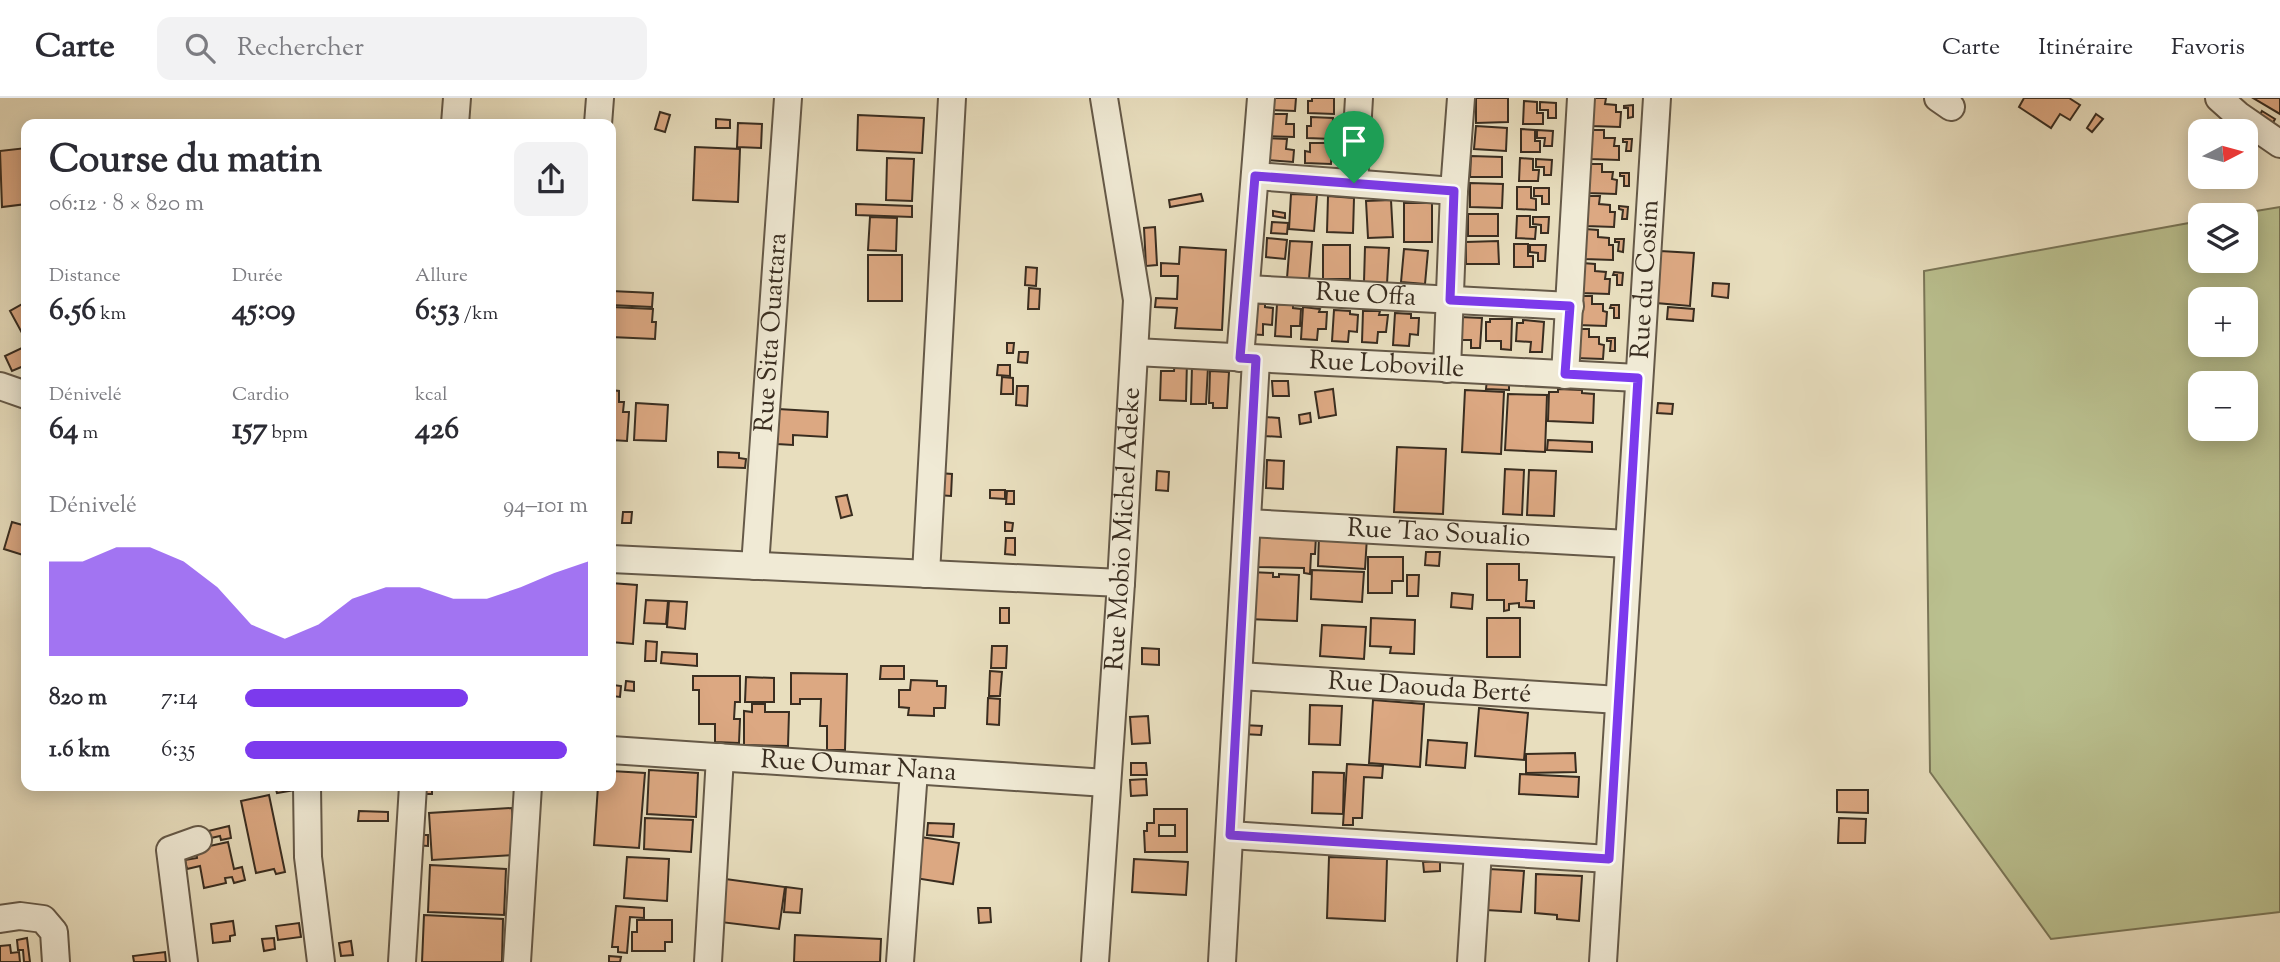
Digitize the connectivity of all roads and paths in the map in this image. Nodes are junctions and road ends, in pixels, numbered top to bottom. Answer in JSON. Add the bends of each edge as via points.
{"nodes":[{"id":1,"x":457,"y":98,"type":"edge"},
{"id":2,"x":600,"y":98,"type":"edge"},
{"id":3,"x":788,"y":98,"type":"edge"},
{"id":4,"x":943,"y":98,"type":"edge"},
{"id":5,"x":952,"y":98,"type":"edge"},
{"id":6,"x":1104,"y":98,"type":"edge"},
{"id":7,"x":1261,"y":98,"type":"edge"},
{"id":8,"x":1359,"y":98,"type":"edge"},
{"id":9,"x":1461,"y":98,"type":"edge"},
{"id":10,"x":1581,"y":98,"type":"edge"},
{"id":11,"x":1657,"y":98,"type":"edge"},
{"id":12,"x":2219,"y":98,"type":"edge"},
{"id":13,"x":455,"y":119,"type":"edge"},
{"id":14,"x":598,"y":119,"type":"edge"},
{"id":15,"x":2280,"y":144,"type":"edge"},
{"id":16,"x":1255,"y":176,"type":"junction"},
{"id":17,"x":1354,"y":183,"type":"junction"},
{"id":18,"x":1454,"y":191,"type":"junction"},
{"id":19,"x":1247,"y":289,"type":"junction"},
{"id":20,"x":1450,"y":300,"type":"junction"},
{"id":21,"x":1570,"y":306,"type":"junction"},
{"id":22,"x":1135,"y":352,"type":"junction"},
{"id":23,"x":1248,"y":359,"type":"junction"},
{"id":24,"x":1447,"y":369,"type":"junction"},
{"id":25,"x":1565,"y":374,"type":"junction"},
{"id":26,"x":1638,"y":378,"type":"junction"},
{"id":27,"x":0,"y":386,"type":"edge"},
{"id":28,"x":21,"y":393,"type":"edge"},
{"id":29,"x":1248,"y":523,"type":"junction"},
{"id":30,"x":1628,"y":544,"type":"junction"},
{"id":31,"x":616,"y":559,"type":"edge"},
{"id":32,"x":755,"y":566,"type":"junction"},
{"id":33,"x":926,"y":574,"type":"junction"},
{"id":34,"x":1121,"y":583,"type":"junction"},
{"id":35,"x":1239,"y":676,"type":"junction"},
{"id":36,"x":1619,"y":700,"type":"junction"},
{"id":37,"x":616,"y":750,"type":"edge"},
{"id":38,"x":720,"y":757,"type":"junction"},
{"id":39,"x":914,"y":771,"type":"junction"},
{"id":40,"x":1106,"y":783,"type":"junction"},
{"id":41,"x":307,"y":791,"type":"edge"},
{"id":42,"x":413,"y":791,"type":"edge"},
{"id":43,"x":527,"y":791,"type":"edge"},
{"id":44,"x":1230,"y":835,"type":"junction"},
{"id":45,"x":198,"y":840,"type":"dead end"},
{"id":46,"x":1478,"y":851,"type":"junction"},
{"id":47,"x":1609,"y":859,"type":"junction"},
{"id":48,"x":0,"y":919,"type":"edge"},
{"id":49,"x":56,"y":962,"type":"edge"},
{"id":50,"x":184,"y":962,"type":"edge"},
{"id":51,"x":321,"y":962,"type":"edge"},
{"id":52,"x":402,"y":962,"type":"edge"},
{"id":53,"x":517,"y":962,"type":"edge"},
{"id":54,"x":708,"y":962,"type":"edge"},
{"id":55,"x":900,"y":962,"type":"edge"},
{"id":56,"x":1095,"y":962,"type":"edge"},
{"id":57,"x":1222,"y":962,"type":"edge"},
{"id":58,"x":1471,"y":962,"type":"edge"},
{"id":59,"x":1603,"y":962,"type":"edge"}],
"edges":[{"from":1,"to":13,"type":"street"},
{"from":2,"to":14,"type":"street"},
{"from":3,"to":32,"type":"street","name":"Rue Sita Ouattara"},
{"from":4,"to":5,"type":"street"},
{"from":5,"to":33,"type":"street"},
{"from":6,"to":22,"type":"street","name":"Rue Mobio Michel Adeke","via":[[1137,300]]},
{"from":7,"to":16,"type":"street"},
{"from":8,"to":17,"type":"street"},
{"from":9,"to":18,"type":"street"},
{"from":10,"to":21,"type":"street"},
{"from":11,"to":26,"type":"street","name":"Rue du Cosim"},
{"from":12,"to":15,"type":"street"},
{"from":16,"to":17,"type":"street"},
{"from":16,"to":19,"type":"street"},
{"from":17,"to":18,"type":"street"},
{"from":18,"to":20,"type":"street"},
{"from":19,"to":20,"type":"street","name":"Rue Offa"},
{"from":19,"to":23,"type":"street"},
{"from":20,"to":21,"type":"street","name":"Rue Offa"},
{"from":20,"to":24,"type":"street"},
{"from":21,"to":25,"type":"street"},
{"from":22,"to":23,"type":"street","name":"Rue Loboville"},
{"from":22,"to":34,"type":"street","name":"Rue Mobio Michel Adeke"},
{"from":23,"to":24,"type":"street","name":"Rue Loboville"},
{"from":23,"to":29,"type":"street"},
{"from":24,"to":25,"type":"street","name":"Rue Loboville"},
{"from":25,"to":26,"type":"street","name":"Rue Loboville"},
{"from":26,"to":30,"type":"street","name":"Rue du Cosim"},
{"from":27,"to":28,"type":"street"},
{"from":29,"to":30,"type":"street","name":"Rue Tao Soualio"},
{"from":29,"to":35,"type":"street"},
{"from":30,"to":36,"type":"street","name":"Rue du Cosim"},
{"from":31,"to":32,"type":"street"},
{"from":32,"to":33,"type":"street"},
{"from":33,"to":34,"type":"street"},
{"from":34,"to":40,"type":"street","name":"Rue Mobio Michel Adeke"},
{"from":35,"to":36,"type":"street","name":"Rue Daouda Berté"},
{"from":35,"to":44,"type":"street"},
{"from":36,"to":47,"type":"street","name":"Rue du Cosim"},
{"from":37,"to":38,"type":"street","name":"Rue Oumar Nana"},
{"from":38,"to":39,"type":"street","name":"Rue Oumar Nana"},
{"from":38,"to":54,"type":"street"},
{"from":39,"to":40,"type":"street","name":"Rue Oumar Nana"},
{"from":39,"to":55,"type":"street"},
{"from":40,"to":56,"type":"street","name":"Rue Mobio Michel Adeke"},
{"from":41,"to":51,"type":"street","via":[[308,858]]},
{"from":42,"to":52,"type":"street"},
{"from":43,"to":53,"type":"street"},
{"from":44,"to":46,"type":"street"},
{"from":44,"to":57,"type":"street"},
{"from":45,"to":50,"type":"street","via":[[170,850]]},
{"from":46,"to":47,"type":"street"},
{"from":46,"to":58,"type":"street"},
{"from":47,"to":59,"type":"street","name":"Rue du Cosim"},
{"from":48,"to":49,"type":"street","via":[[43,919],[54,932]]}]}
